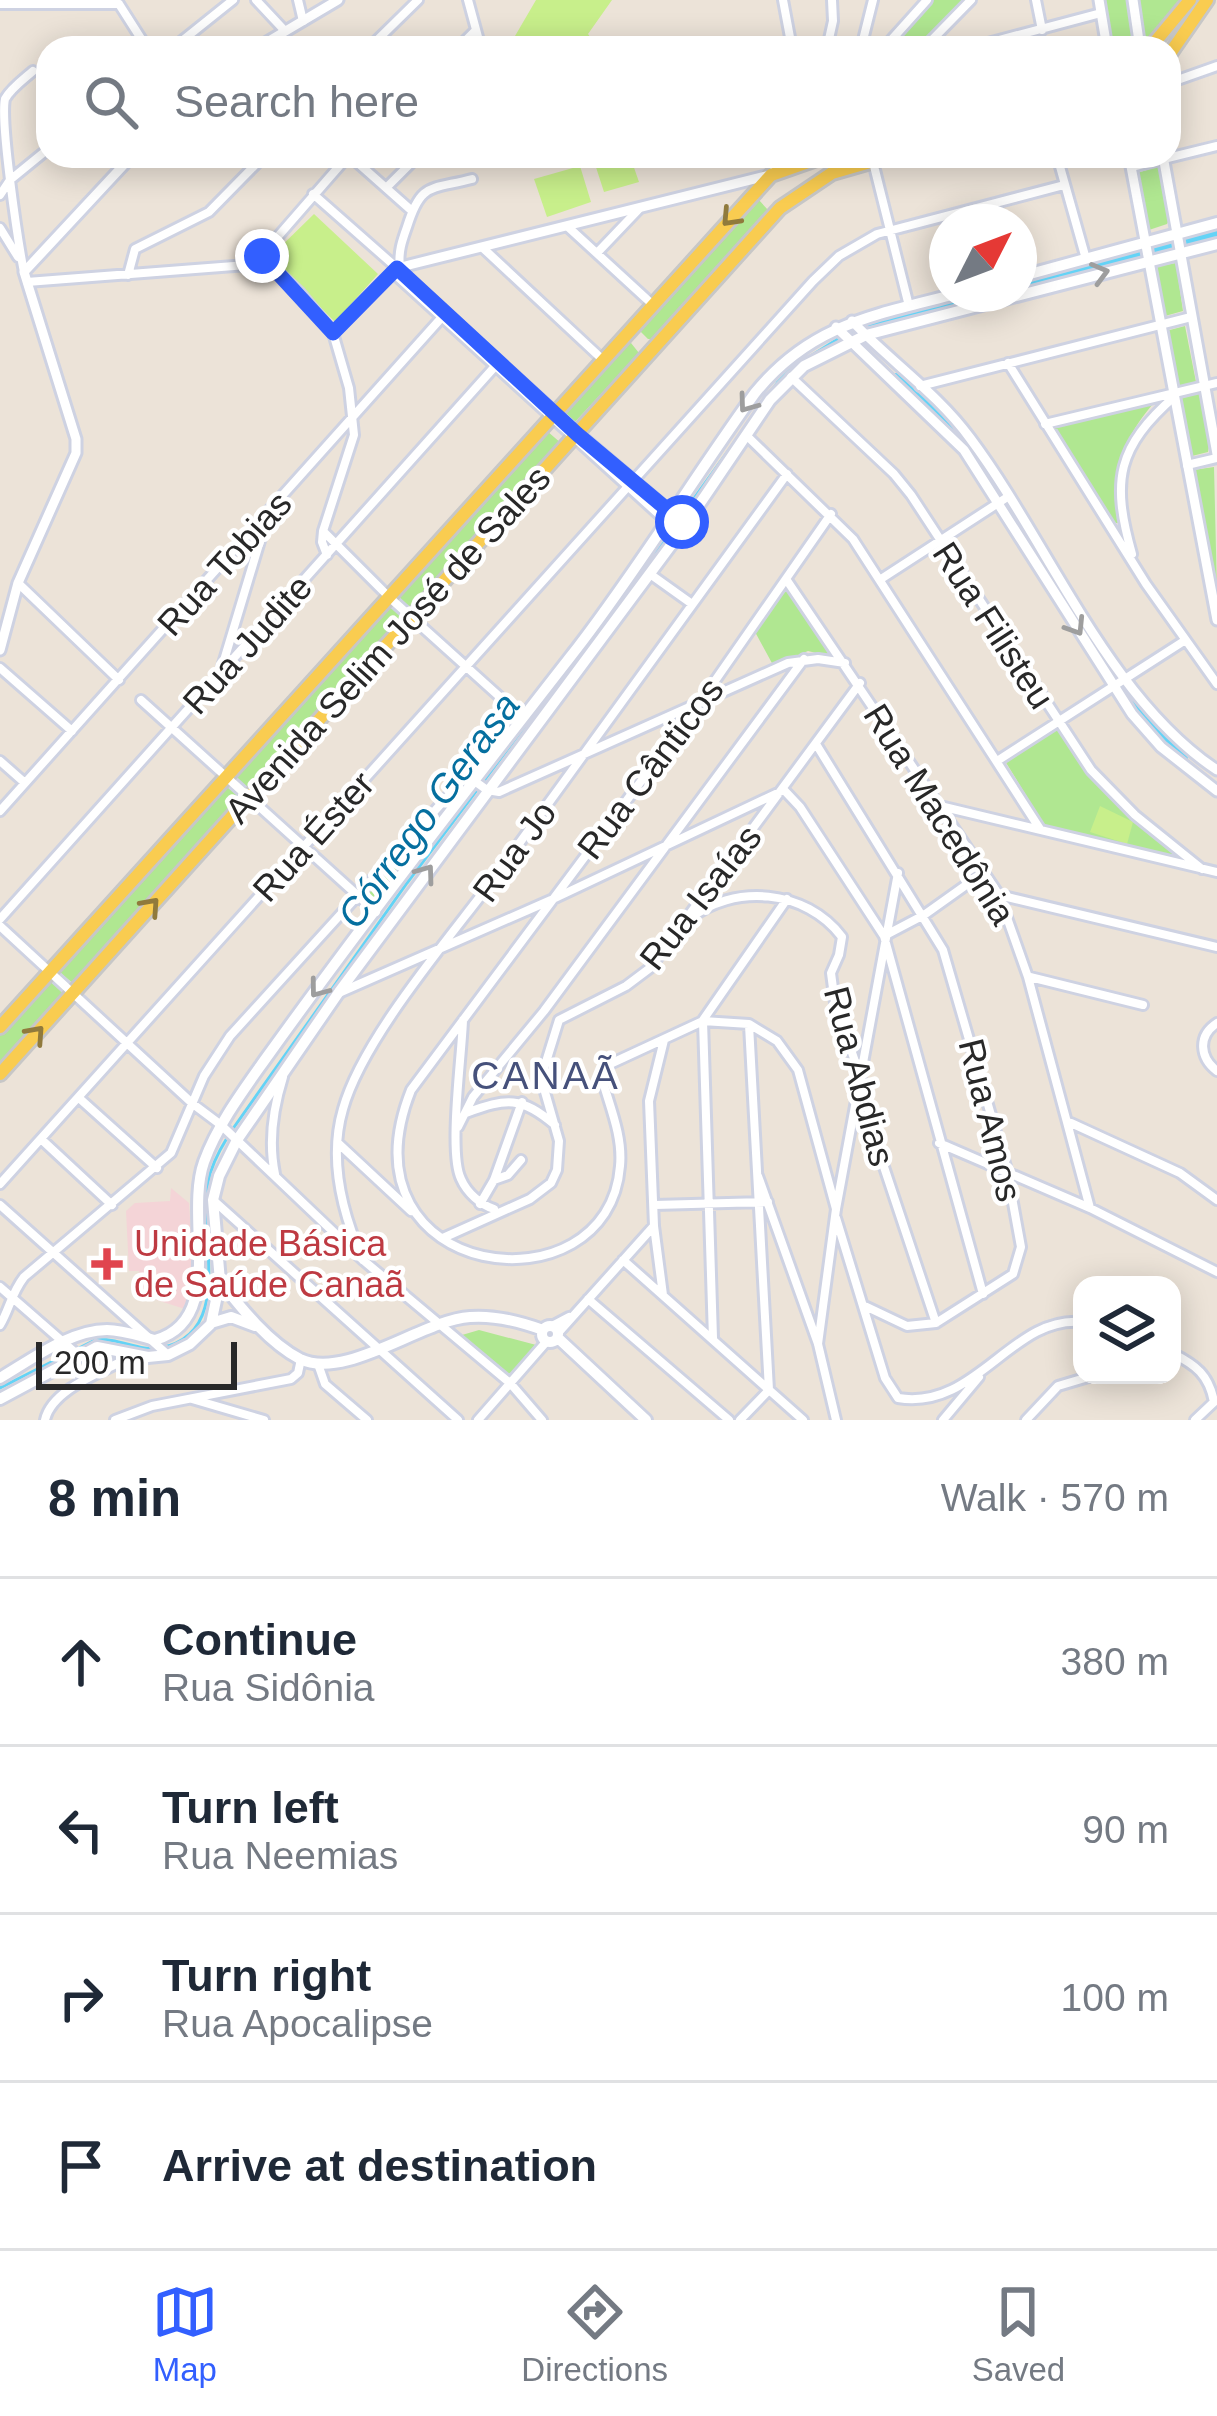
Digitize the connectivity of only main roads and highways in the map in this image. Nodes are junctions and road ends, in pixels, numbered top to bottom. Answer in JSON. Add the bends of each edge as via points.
{"nodes":[{"id":1,"x":1190,"y":0,"type":"edge"},
{"id":2,"x":1207,"y":0,"type":"edge"},
{"id":3,"x":1160,"y":36,"type":"edge"},
{"id":4,"x":1181,"y":38,"type":"edge"},
{"id":5,"x":792,"y":168,"type":"edge"},
{"id":6,"x":831,"y":168,"type":"edge"},
{"id":7,"x":849,"y":168,"type":"edge"},
{"id":8,"x":832,"y":173,"type":"junction"},
{"id":9,"x":757,"y":189,"type":"junction"},
{"id":10,"x":780,"y":208,"type":"junction"},
{"id":11,"x":1217,"y":223,"type":"edge"},
{"id":12,"x":1177,"y":244,"type":"junction"},
{"id":13,"x":1217,"y":244,"type":"edge"},
{"id":14,"x":1145,"y":252,"type":"junction"},
{"id":15,"x":1037,"y":272,"type":"edge"},
{"id":16,"x":929,"y":301,"type":"edge"},
{"id":17,"x":626,"y":332,"type":"junction"},
{"id":18,"x":851,"y":333,"type":"junction"},
{"id":19,"x":650,"y":353,"type":"junction"},
{"id":20,"x":675,"y":523,"type":"junction"},
{"id":21,"x":480,"y":785,"type":"junction"},
{"id":22,"x":0,"y":1027,"type":"edge"},
{"id":23,"x":0,"y":1074,"type":"edge"},
{"id":24,"x":229,"y":1132,"type":"junction"},
{"id":25,"x":220,"y":1281,"type":"junction"},
{"id":26,"x":234,"y":1299,"type":"junction"},
{"id":27,"x":231,"y":1317,"type":"junction"},
{"id":28,"x":211,"y":1324,"type":"junction"},
{"id":29,"x":263,"y":1330,"type":"junction"},
{"id":30,"x":162,"y":1348,"type":"junction"},
{"id":31,"x":72,"y":1349,"type":"junction"},
{"id":32,"x":0,"y":1378,"type":"edge"},
{"id":33,"x":0,"y":1399,"type":"edge"},
{"id":34,"x":646,"y":1420,"type":"edge"}],
"edges":[{"from":1,"to":3,"type":"main road"},
{"from":2,"to":4,"type":"main road"},
{"from":5,"to":9,"type":"main road","name":"Avenida Selim José de Sales"},
{"from":6,"to":8,"type":"main road"},
{"from":7,"to":8,"type":"main road","name":"Avenida Selim José de Sales"},
{"from":8,"to":10,"type":"main road","name":"Avenida Selim José de Sales"},
{"from":9,"to":10,"type":"main road"},
{"from":9,"to":17,"type":"main road","name":"Avenida Selim José de Sales","one_way":true},
{"from":10,"to":19,"type":"main road","name":"Avenida Selim José de Sales"},
{"from":11,"to":12,"type":"main road"},
{"from":12,"to":13,"type":"main road"},
{"from":12,"to":14,"type":"main road"},
{"from":14,"to":15,"type":"main road"},
{"from":18,"to":14,"type":"main road","one_way":true},
{"from":16,"to":18,"type":"main road"},
{"from":17,"to":19,"type":"main road"},
{"from":17,"to":22,"type":"main road","name":"Avenida Selim José de Sales"},
{"from":18,"to":20,"type":"main road","via":[[790,377]]},
{"from":18,"to":20,"type":"main road","one_way":true,"via":[[765,380]]},
{"from":23,"to":19,"type":"main road","name":"Avenida Selim José de Sales","one_way":true},
{"from":20,"to":21,"type":"main road","via":[[517,720]]},
{"from":20,"to":21,"type":"main road","via":[[650,574]]},
{"from":24,"to":21,"type":"main road","one_way":true,"via":[[287,1065]]},
{"from":21,"to":24,"type":"main road","one_way":true,"via":[[262,1063]]},
{"from":24,"to":25,"type":"main road","via":[[214,1200]]},
{"from":24,"to":30,"type":"main road","via":[[204,1161],[196,1192],[194,1311]]},
{"from":25,"to":26,"type":"main road"},
{"from":25,"to":28,"type":"main road"},
{"from":26,"to":27,"type":"main road"},
{"from":26,"to":29,"type":"main road"},
{"from":27,"to":28,"type":"main road"},
{"from":27,"to":29,"type":"main road"},
{"from":28,"to":30,"type":"main road","via":[[190,1344]]},
{"from":29,"to":34,"type":"main road","via":[[317,1363],[348,1360],[469,1316],[495,1318],[552,1334]]},
{"from":30,"to":31,"type":"main road","via":[[134,1355]]},
{"from":30,"to":31,"type":"main road","via":[[108,1330]]},
{"from":31,"to":32,"type":"main road"},
{"from":31,"to":33,"type":"main road"}]}
